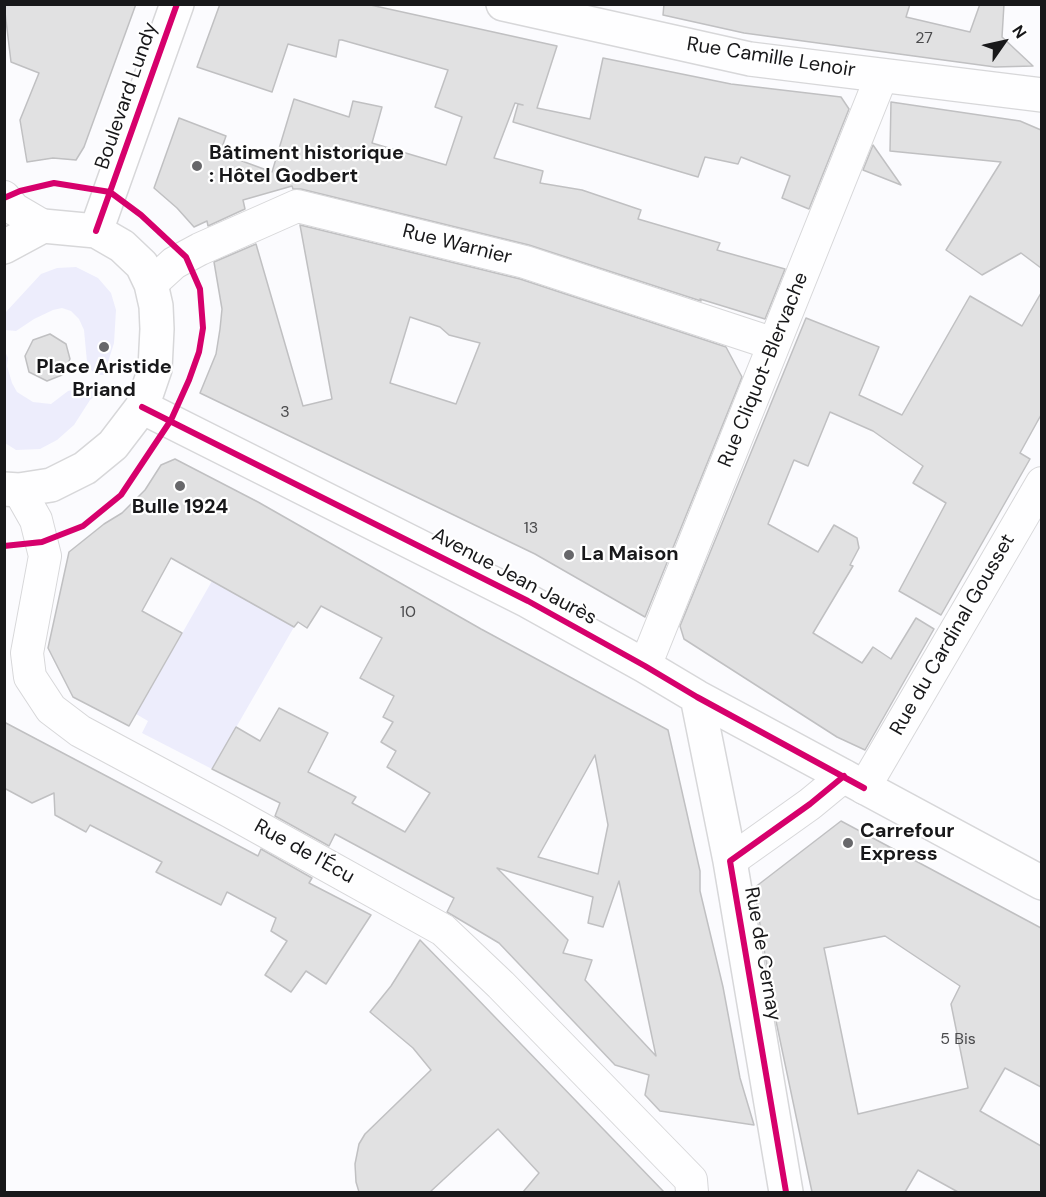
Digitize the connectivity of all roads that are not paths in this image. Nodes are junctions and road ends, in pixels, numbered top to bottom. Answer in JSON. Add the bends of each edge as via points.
{"nodes":[{"id":1,"x":177,"y":4,"type":"edge"},
{"id":2,"x":503,"y":4,"type":"edge"},
{"id":3,"x":882,"y":75,"type":"junction"},
{"id":4,"x":1040,"y":96,"type":"edge"},
{"id":5,"x":4,"y":197,"type":"edge"},
{"id":6,"x":44,"y":226,"type":"junction"},
{"id":7,"x":96,"y":231,"type":"junction"},
{"id":8,"x":4,"y":247,"type":"edge"},
{"id":9,"x":151,"y":284,"type":"junction"},
{"id":10,"x":774,"y":344,"type":"junction"},
{"id":11,"x":142,"y":407,"type":"junction"},
{"id":12,"x":1041,"y":483,"type":"edge"},
{"id":13,"x":12,"y":489,"type":"edge"},
{"id":14,"x":645,"y":666,"type":"junction"},
{"id":15,"x":697,"y":697,"type":"junction"},
{"id":16,"x":854,"y":782,"type":"junction"},
{"id":17,"x":730,"y":861,"type":"junction"},
{"id":18,"x":1041,"y":883,"type":"edge"},
{"id":19,"x":692,"y":1192,"type":"edge"},
{"id":20,"x":786,"y":1192,"type":"edge"}],
"edges":[{"from":1,"to":7,"type":"main road","name":"Boulevard Lundy"},
{"from":2,"to":3,"type":"main road","name":"Rue Camille Lenoir","via":[[750,59]]},
{"from":3,"to":4,"type":"main road","name":"Rue Camille Lenoir"},
{"from":3,"to":10,"type":"street","name":"Rue Cliquot-Blervache"},
{"from":5,"to":6,"type":"street","via":[[14,209]]},
{"from":6,"to":7,"type":"main road"},
{"from":6,"to":8,"type":"main road"},
{"from":7,"to":9,"type":"main road","via":[[129,252],[142,265]]},
{"from":9,"to":10,"type":"street","name":"Rue Warnier","via":[[174,263],[200,249],[297,206],[525,262]]},
{"from":9,"to":11,"type":"main road","via":[[156,306],[155,369]]},
{"from":10,"to":14,"type":"street","name":"Rue Cliquot-Blervache"},
{"from":11,"to":13,"type":"main road","via":[[113,445],[85,468],[51,485]]},
{"from":11,"to":14,"type":"main road","name":"Avenue Jean Jaurès","via":[[528,601]]},
{"from":12,"to":16,"type":"street","name":"Rue du Cardinal Gousset"},
{"from":13,"to":19,"type":"street","name":"Rue de l'Écu","via":[[36,520],[45,556],[27,653],[30,677],[51,709],[80,731],[443,930],[691,1180]]},
{"from":14,"to":15,"type":"main road","name":"Avenue Jean Jaurès"},
{"from":15,"to":16,"type":"main road","name":"Avenue Jean Jaurès"},
{"from":15,"to":17,"type":"main road","name":"Rue de Cernay"},
{"from":16,"to":17,"type":"street","via":[[810,804]]},
{"from":16,"to":18,"type":"main road","name":"Avenue Jean Jaurès"},
{"from":17,"to":20,"type":"main road","name":"Rue de Cernay"}]}
